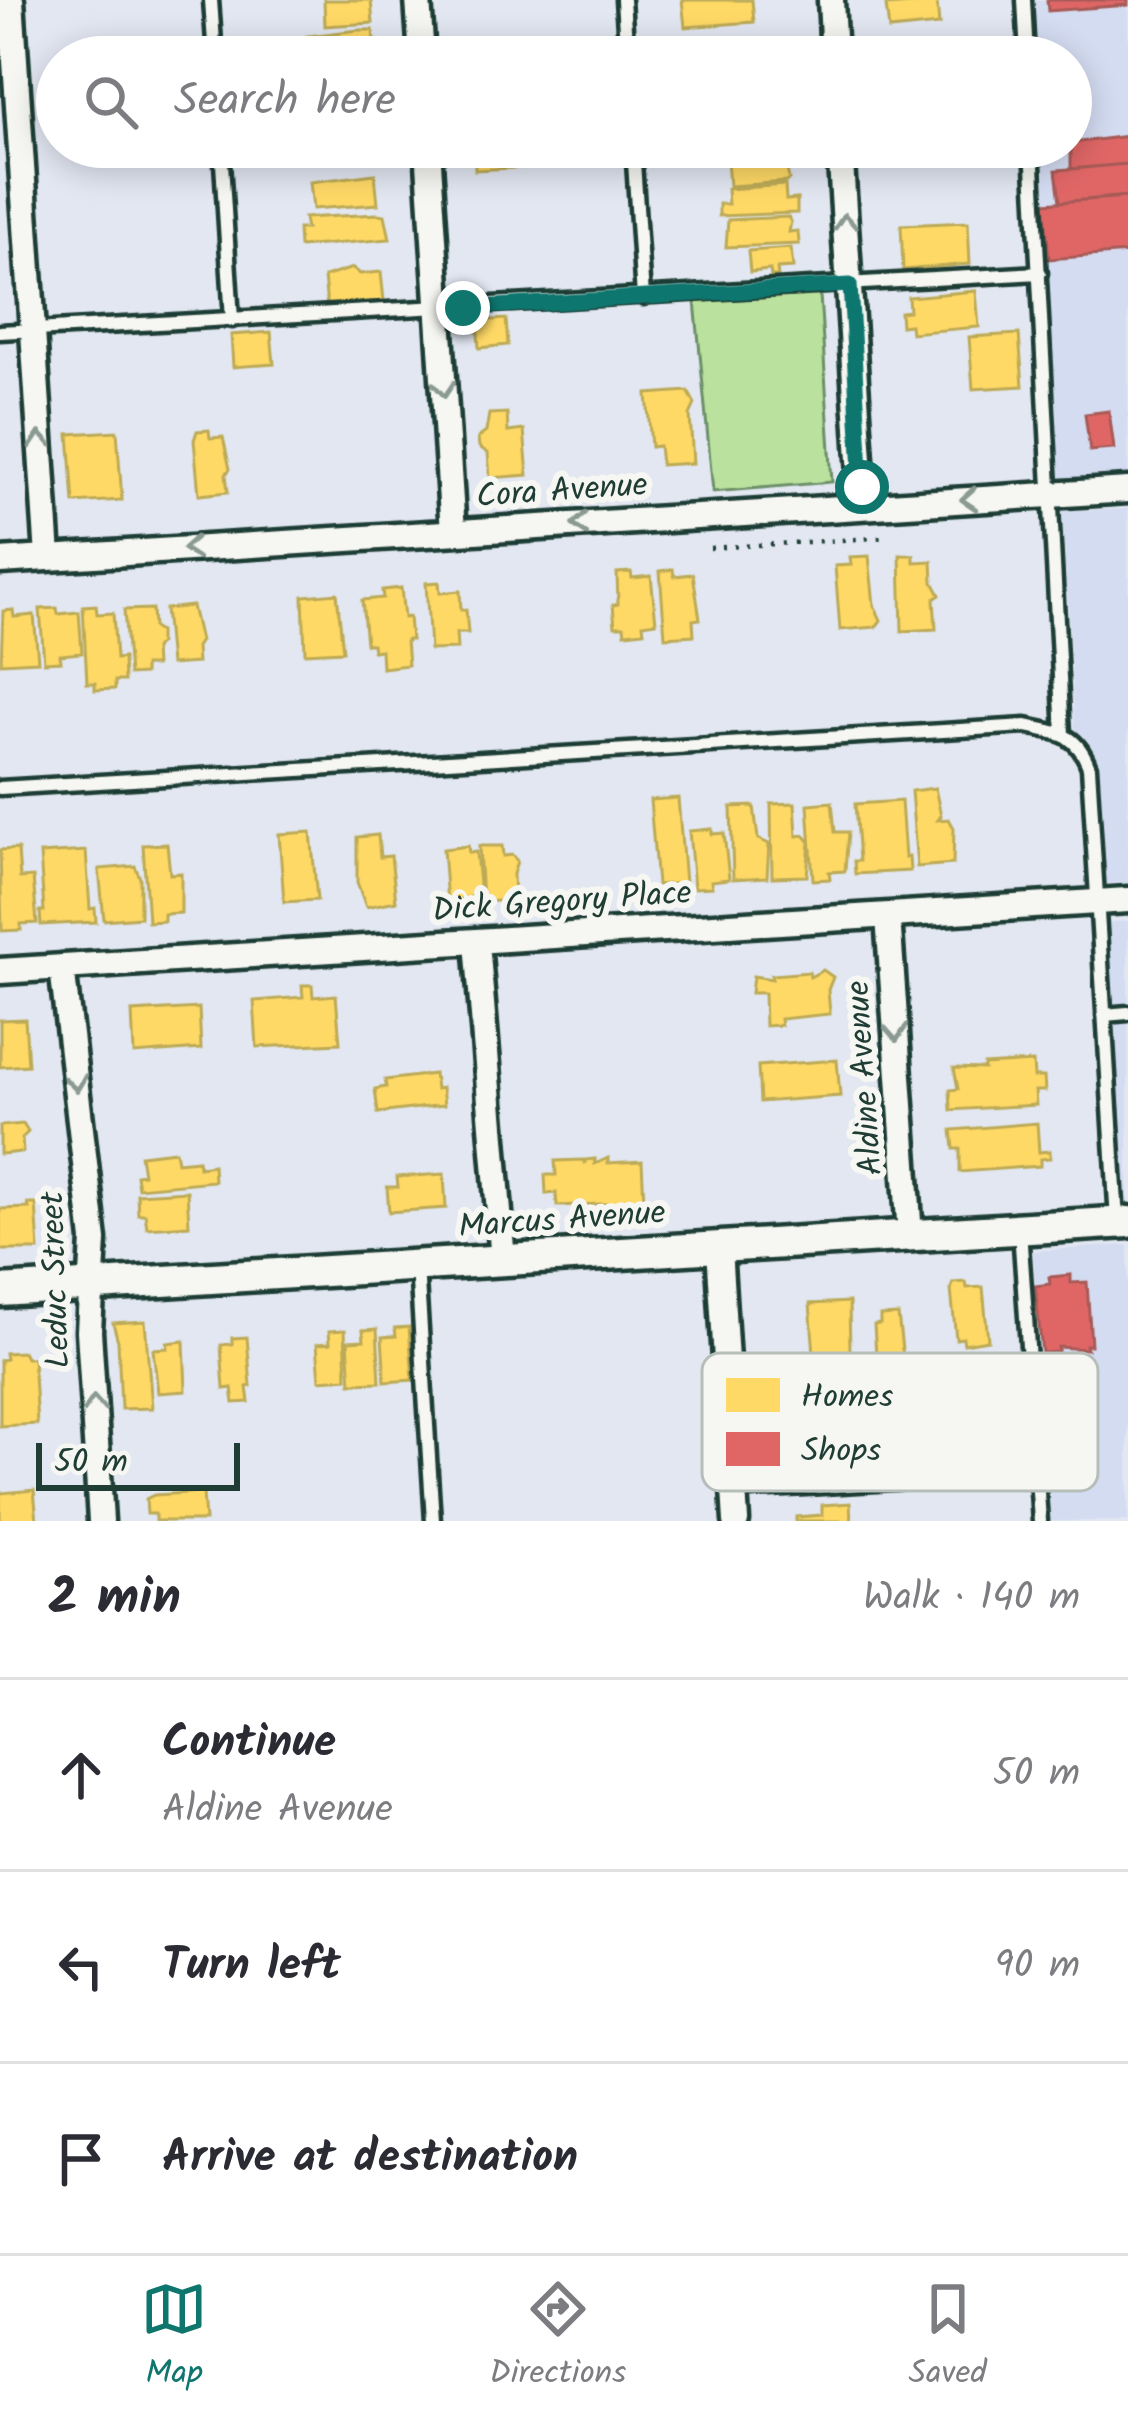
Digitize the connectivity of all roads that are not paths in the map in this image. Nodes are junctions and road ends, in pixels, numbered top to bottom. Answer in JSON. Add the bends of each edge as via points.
{"nodes":[{"id":1,"x":11,"y":0,"type":"edge"},
{"id":2,"x":211,"y":0,"type":"edge"},
{"id":3,"x":418,"y":0,"type":"edge"},
{"id":4,"x":623,"y":0,"type":"edge"},
{"id":5,"x":830,"y":0,"type":"edge"},
{"id":6,"x":1024,"y":0,"type":"edge"},
{"id":7,"x":214,"y":36,"type":"edge"},
{"id":8,"x":421,"y":36,"type":"edge"},
{"id":9,"x":626,"y":36,"type":"edge"},
{"id":10,"x":833,"y":36,"type":"edge"},
{"id":11,"x":1026,"y":36,"type":"edge"},
{"id":12,"x":221,"y":168,"type":"edge"},
{"id":13,"x":429,"y":168,"type":"edge"},
{"id":14,"x":634,"y":168,"type":"edge"},
{"id":15,"x":842,"y":168,"type":"edge"},
{"id":16,"x":1033,"y":168,"type":"edge"},
{"id":17,"x":1040,"y":273,"type":"junction"},
{"id":18,"x":850,"y":285,"type":"junction"},
{"id":19,"x":643,"y":297,"type":"junction"},
{"id":20,"x":439,"y":310,"type":"junction"},
{"id":21,"x":232,"y":320,"type":"junction"},
{"id":22,"x":33,"y":330,"type":"junction"},
{"id":23,"x":0,"y":332,"type":"edge"},
{"id":24,"x":1128,"y":490,"type":"edge"},
{"id":25,"x":1052,"y":493,"type":"junction"},
{"id":26,"x":863,"y":506,"type":"junction"},
{"id":27,"x":453,"y":532,"type":"junction"},
{"id":28,"x":47,"y":557,"type":"junction"},
{"id":29,"x":0,"y":561,"type":"edge"},
{"id":30,"x":1063,"y":734,"type":"junction"},
{"id":31,"x":0,"y":788,"type":"edge"},
{"id":32,"x":1128,"y":900,"type":"edge"},
{"id":33,"x":1097,"y":902,"type":"junction"},
{"id":34,"x":888,"y":916,"type":"junction"},
{"id":35,"x":477,"y":942,"type":"junction"},
{"id":36,"x":62,"y":967,"type":"junction"},
{"id":37,"x":0,"y":971,"type":"edge"},
{"id":38,"x":1128,"y":1013,"type":"edge"},
{"id":39,"x":1104,"y":1015,"type":"junction"},
{"id":40,"x":1123,"y":1222,"type":"edge"},
{"id":41,"x":1020,"y":1228,"type":"junction"},
{"id":42,"x":910,"y":1236,"type":"junction"},
{"id":43,"x":719,"y":1247,"type":"junction"},
{"id":44,"x":503,"y":1261,"type":"junction"},
{"id":45,"x":417,"y":1266,"type":"junction"},
{"id":46,"x":92,"y":1286,"type":"junction"},
{"id":47,"x":0,"y":1292,"type":"edge"},
{"id":48,"x":726,"y":1353,"type":"edge"},
{"id":49,"x":1029,"y":1353,"type":"edge"},
{"id":50,"x":734,"y":1491,"type":"edge"},
{"id":51,"x":1038,"y":1491,"type":"edge"},
{"id":52,"x":101,"y":1521,"type":"edge"},
{"id":53,"x":434,"y":1521,"type":"edge"},
{"id":54,"x":736,"y":1521,"type":"edge"},
{"id":55,"x":1040,"y":1521,"type":"edge"}],
"edges":[{"from":1,"to":22,"type":"street"},
{"from":2,"to":7,"type":"lane"},
{"from":3,"to":8,"type":"street"},
{"from":4,"to":9,"type":"lane"},
{"from":5,"to":10,"type":"street"},
{"from":6,"to":11,"type":"lane"},
{"from":12,"to":21,"type":"lane"},
{"from":13,"to":20,"type":"street"},
{"from":14,"to":19,"type":"lane"},
{"from":18,"to":15,"type":"street","one_way":true},
{"from":16,"to":17,"type":"lane"},
{"from":17,"to":18,"type":"lane"},
{"from":17,"to":25,"type":"lane"},
{"from":18,"to":19,"type":"lane"},
{"from":18,"to":26,"type":"street"},
{"from":19,"to":20,"type":"lane"},
{"from":20,"to":21,"type":"lane"},
{"from":20,"to":27,"type":"street","one_way":true},
{"from":21,"to":22,"type":"lane"},
{"from":22,"to":23,"type":"lane"},
{"from":28,"to":22,"type":"street","one_way":true},
{"from":24,"to":25,"type":"street","name":"Cora Avenue"},
{"from":25,"to":26,"type":"street","name":"Cora Avenue","one_way":true},
{"from":25,"to":30,"type":"lane"},
{"from":26,"to":27,"type":"street","name":"Cora Avenue","one_way":true},
{"from":27,"to":28,"type":"street","name":"Cora Avenue","one_way":true},
{"from":28,"to":29,"type":"street","name":"Cora Avenue"},
{"from":30,"to":31,"type":"lane","via":[[1026,726]]},
{"from":30,"to":33,"type":"lane","via":[[1089,766]]},
{"from":32,"to":33,"type":"street","name":"Dick Gregory Place"},
{"from":33,"to":34,"type":"street","name":"Dick Gregory Place"},
{"from":33,"to":39,"type":"lane"},
{"from":34,"to":35,"type":"street","name":"Dick Gregory Place"},
{"from":34,"to":42,"type":"street","name":"Aldine Avenue","one_way":true},
{"from":35,"to":36,"type":"street","name":"Dick Gregory Place"},
{"from":35,"to":44,"type":"street"},
{"from":36,"to":37,"type":"street","name":"Dick Gregory Place"},
{"from":36,"to":46,"type":"street","name":"Leduc Street","one_way":true,"via":[[94,1240]]},
{"from":38,"to":39,"type":"lane"},
{"from":39,"to":40,"type":"lane"},
{"from":40,"to":41,"type":"street","name":"Marcus Avenue"},
{"from":41,"to":42,"type":"street","name":"Marcus Avenue"},
{"from":41,"to":49,"type":"lane"},
{"from":42,"to":43,"type":"street","name":"Marcus Avenue"},
{"from":43,"to":44,"type":"street","name":"Marcus Avenue"},
{"from":43,"to":48,"type":"street"},
{"from":44,"to":45,"type":"street","name":"Marcus Avenue"},
{"from":45,"to":46,"type":"street","name":"Marcus Avenue"},
{"from":45,"to":53,"type":"lane"},
{"from":46,"to":47,"type":"street","name":"Marcus Avenue"},
{"from":52,"to":46,"type":"street","name":"Leduc Street","one_way":true},
{"from":50,"to":54,"type":"street"},
{"from":51,"to":55,"type":"lane"}]}
